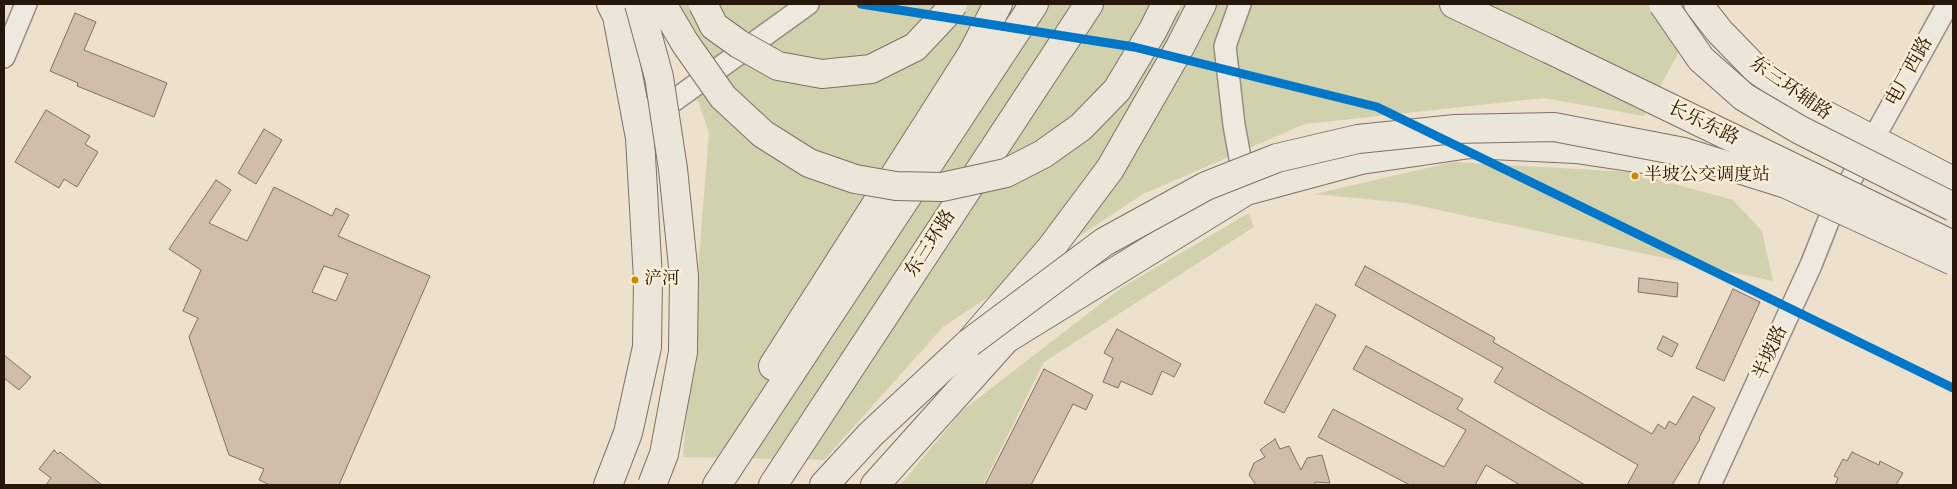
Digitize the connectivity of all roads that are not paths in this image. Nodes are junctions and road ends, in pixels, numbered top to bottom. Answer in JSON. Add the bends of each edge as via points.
{"nodes":[{"id":1,"x":26,"y":4,"type":"edge"},
{"id":2,"x":612,"y":4,"type":"edge"},
{"id":3,"x":639,"y":4,"type":"edge"},
{"id":4,"x":662,"y":4,"type":"edge"},
{"id":5,"x":704,"y":4,"type":"edge"},
{"id":6,"x":808,"y":4,"type":"edge"},
{"id":7,"x":953,"y":4,"type":"edge"},
{"id":8,"x":998,"y":4,"type":"edge"},
{"id":9,"x":1034,"y":4,"type":"edge"},
{"id":10,"x":1089,"y":4,"type":"edge"},
{"id":11,"x":1166,"y":4,"type":"edge"},
{"id":12,"x":1202,"y":4,"type":"edge"},
{"id":13,"x":1240,"y":4,"type":"edge"},
{"id":14,"x":1454,"y":4,"type":"edge"},
{"id":15,"x":1498,"y":4,"type":"edge"},
{"id":16,"x":1663,"y":4,"type":"edge"},
{"id":17,"x":1698,"y":4,"type":"edge"},
{"id":18,"x":1948,"y":4,"type":"edge"},
{"id":19,"x":985,"y":56,"type":"junction"},
{"id":20,"x":4,"y":57,"type":"edge"},
{"id":21,"x":634,"y":110,"type":"junction"},
{"id":22,"x":1872,"y":140,"type":"junction"},
{"id":23,"x":1953,"y":181,"type":"edge"},
{"id":24,"x":1246,"y":191,"type":"junction"},
{"id":25,"x":1953,"y":207,"type":"edge"},
{"id":26,"x":1830,"y":217,"type":"junction"},
{"id":27,"x":1953,"y":226,"type":"edge"},
{"id":28,"x":1953,"y":245,"type":"edge"},
{"id":29,"x":1953,"y":261,"type":"edge"},
{"id":30,"x":1953,"y":276,"type":"edge"},
{"id":31,"x":969,"y":343,"type":"junction"},
{"id":32,"x":608,"y":485,"type":"edge"},
{"id":33,"x":652,"y":485,"type":"edge"},
{"id":34,"x":715,"y":485,"type":"edge"},
{"id":35,"x":772,"y":485,"type":"edge"},
{"id":36,"x":824,"y":485,"type":"edge"},
{"id":37,"x":875,"y":485,"type":"edge"},
{"id":38,"x":1710,"y":485,"type":"edge"}],
"edges":[{"from":1,"to":20,"type":"street"},
{"from":2,"to":21,"type":"main road"},
{"from":3,"to":33,"type":"main road","bridge":true,"via":[[659,77],[684,276],[683,352],[664,454]]},
{"from":4,"to":11,"type":"main road","bridge":true,"via":[[723,97],[764,134],[809,163],[855,179],[896,186],[942,186],[1006,173],[1043,154],[1081,127],[1117,90]]},
{"from":5,"to":7,"type":"main road","bridge":true,"via":[[714,26],[739,44],[778,66],[822,74],[871,69],[915,47]]},
{"from":6,"to":21,"type":"street","via":[[665,107]]},
{"from":8,"to":19,"type":"main road"},
{"from":9,"to":19,"type":"main road"},
{"from":10,"to":35,"type":"main road","name":"东三环路"},
{"from":12,"to":31,"type":"main road","bridge":true,"via":[[1110,169],[1051,248]]},
{"from":13,"to":24,"type":"street","via":[[1224,46]]},
{"from":14,"to":28,"type":"main road","name":"长乐东路","bridge":true},
{"from":15,"to":27,"type":"main road","name":"长乐东路"},
{"from":16,"to":25,"type":"main road","bridge":true,"via":[[1701,59],[1744,98]]},
{"from":17,"to":22,"type":"main road","name":"东三环辅路","via":[[1720,32],[1758,70],[1810,108]]},
{"from":18,"to":22,"type":"street","name":"电厂西路"},
{"from":19,"to":34,"type":"main road","via":[[777,360],[730,438]]},
{"from":21,"to":32,"type":"main road","via":[[640,138],[648,262],[647,347],[628,433]]},
{"from":22,"to":23,"type":"main road","name":"东三环辅路"},
{"from":22,"to":26,"type":"street","name":"半坡路"},
{"from":24,"to":26,"type":"main road","via":[[1370,159],[1470,144],[1544,147],[1613,153],[1698,168],[1770,191]]},
{"from":24,"to":37,"type":"main road","via":[[1006,339]]},
{"from":26,"to":30,"type":"main road"},
{"from":26,"to":38,"type":"street","name":"半坡路"},
{"from":29,"to":31,"type":"main road","bridge":true,"via":[[1786,184],[1684,152],[1554,127],[1456,129],[1358,139],[1277,158],[1206,186],[1104,242]]},
{"from":31,"to":36,"type":"main road","via":[[871,434]]}]}
